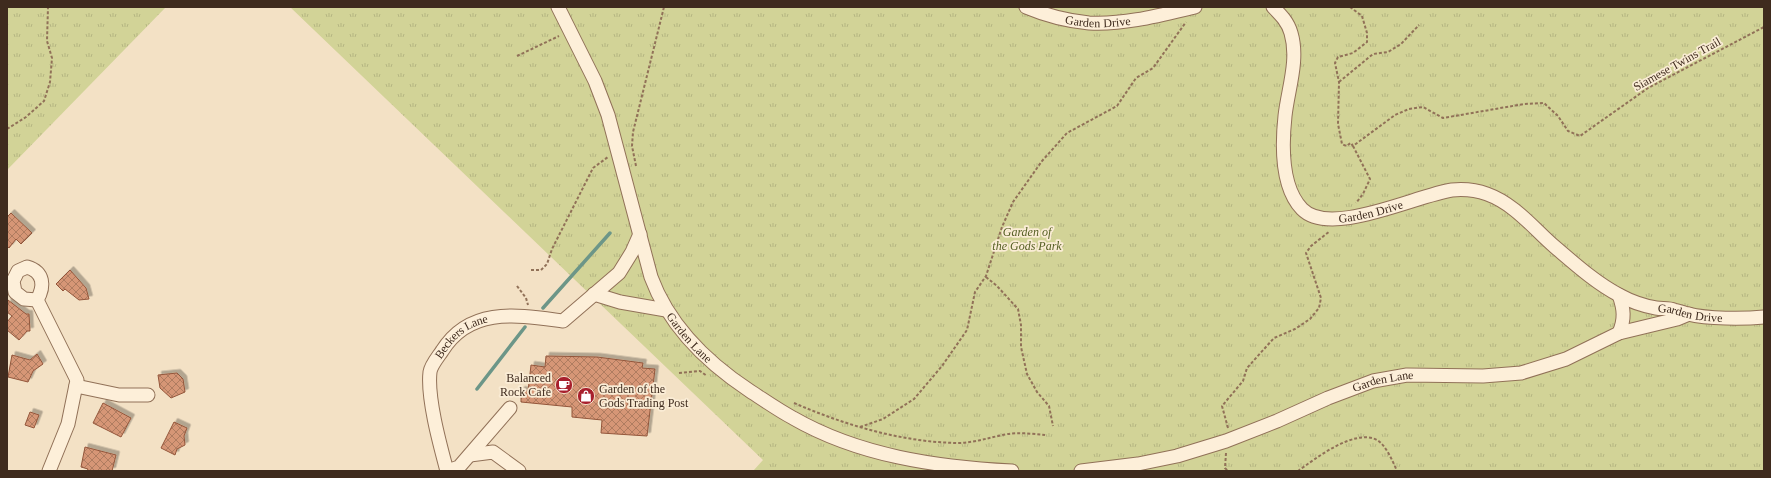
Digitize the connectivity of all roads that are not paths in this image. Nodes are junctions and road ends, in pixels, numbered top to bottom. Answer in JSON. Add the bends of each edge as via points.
{"nodes":[{"id":1,"x":558,"y":7,"type":"edge"},
{"id":2,"x":1026,"y":7,"type":"edge"},
{"id":3,"x":1273,"y":7,"type":"edge"},
{"id":4,"x":1190,"y":8,"type":"edge"},
{"id":5,"x":640,"y":234,"type":"junction"},
{"id":6,"x":594,"y":294,"type":"junction"},
{"id":7,"x":1619,"y":295,"type":"junction"},
{"id":8,"x":37,"y":300,"type":"dead end"},
{"id":9,"x":666,"y":310,"type":"junction"},
{"id":10,"x":1689,"y":314,"type":"junction"},
{"id":11,"x":1764,"y":317,"type":"edge"},
{"id":12,"x":1619,"y":333,"type":"junction"},
{"id":13,"x":76,"y":386,"type":"junction"},
{"id":14,"x":148,"y":395,"type":"dead end"},
{"id":15,"x":510,"y":408,"type":"dead end"},
{"id":16,"x":470,"y":455,"type":"junction"},
{"id":17,"x":49,"y":471,"type":"edge"},
{"id":18,"x":447,"y":471,"type":"edge"},
{"id":19,"x":519,"y":471,"type":"edge"},
{"id":20,"x":1012,"y":471,"type":"edge"},
{"id":21,"x":1081,"y":471,"type":"edge"}],
"edges":[{"from":1,"to":5,"type":"street","name":"Garden Lane","via":[[595,81],[608,116]]},
{"from":2,"to":4,"type":"street","name":"Garden Drive","via":[[1089,23],[1123,21]]},
{"from":3,"to":7,"type":"street","name":"Garden Drive","via":[[1285,18],[1294,49],[1285,117],[1286,174],[1294,198],[1303,210],[1317,218],[1342,219],[1452,190],[1486,194],[1501,200],[1592,277]]},
{"from":5,"to":6,"type":"street","name":"Beckers Lane","via":[[619,273]]},
{"from":5,"to":9,"type":"street","name":"Garden Lane","via":[[651,276]]},
{"from":6,"to":9,"type":"street","via":[[620,302]]},
{"from":6,"to":18,"type":"street","name":"Beckers Lane","via":[[563,321],[530,316],[487,317],[475,320],[452,337],[430,370],[430,387],[439,442]]},
{"from":7,"to":10,"type":"street","name":"Garden Drive","via":[[1643,304]]},
{"from":7,"to":12,"type":"street","via":[[1624,312]]},
{"from":8,"to":13,"type":"street","via":[[77,380]]},
{"from":9,"to":20,"type":"street","name":"Garden Lane","via":[[701,353],[716,366],[774,407],[813,428],[853,444],[942,466]]},
{"from":10,"to":11,"type":"street","name":"Garden Drive"},
{"from":10,"to":12,"type":"street","name":"Garden Lane","via":[[1677,320]]},
{"from":12,"to":21,"type":"street","name":"Garden Lane","via":[[1566,359],[1521,373],[1483,376],[1407,375],[1373,381],[1226,441],[1177,456]]},
{"from":13,"to":14,"type":"street","via":[[119,395]]},
{"from":13,"to":17,"type":"street","via":[[68,424]]},
{"from":15,"to":16,"type":"street"},
{"from":16,"to":18,"type":"street","via":[[459,467]]},
{"from":16,"to":19,"type":"street","via":[[493,452]]}]}
